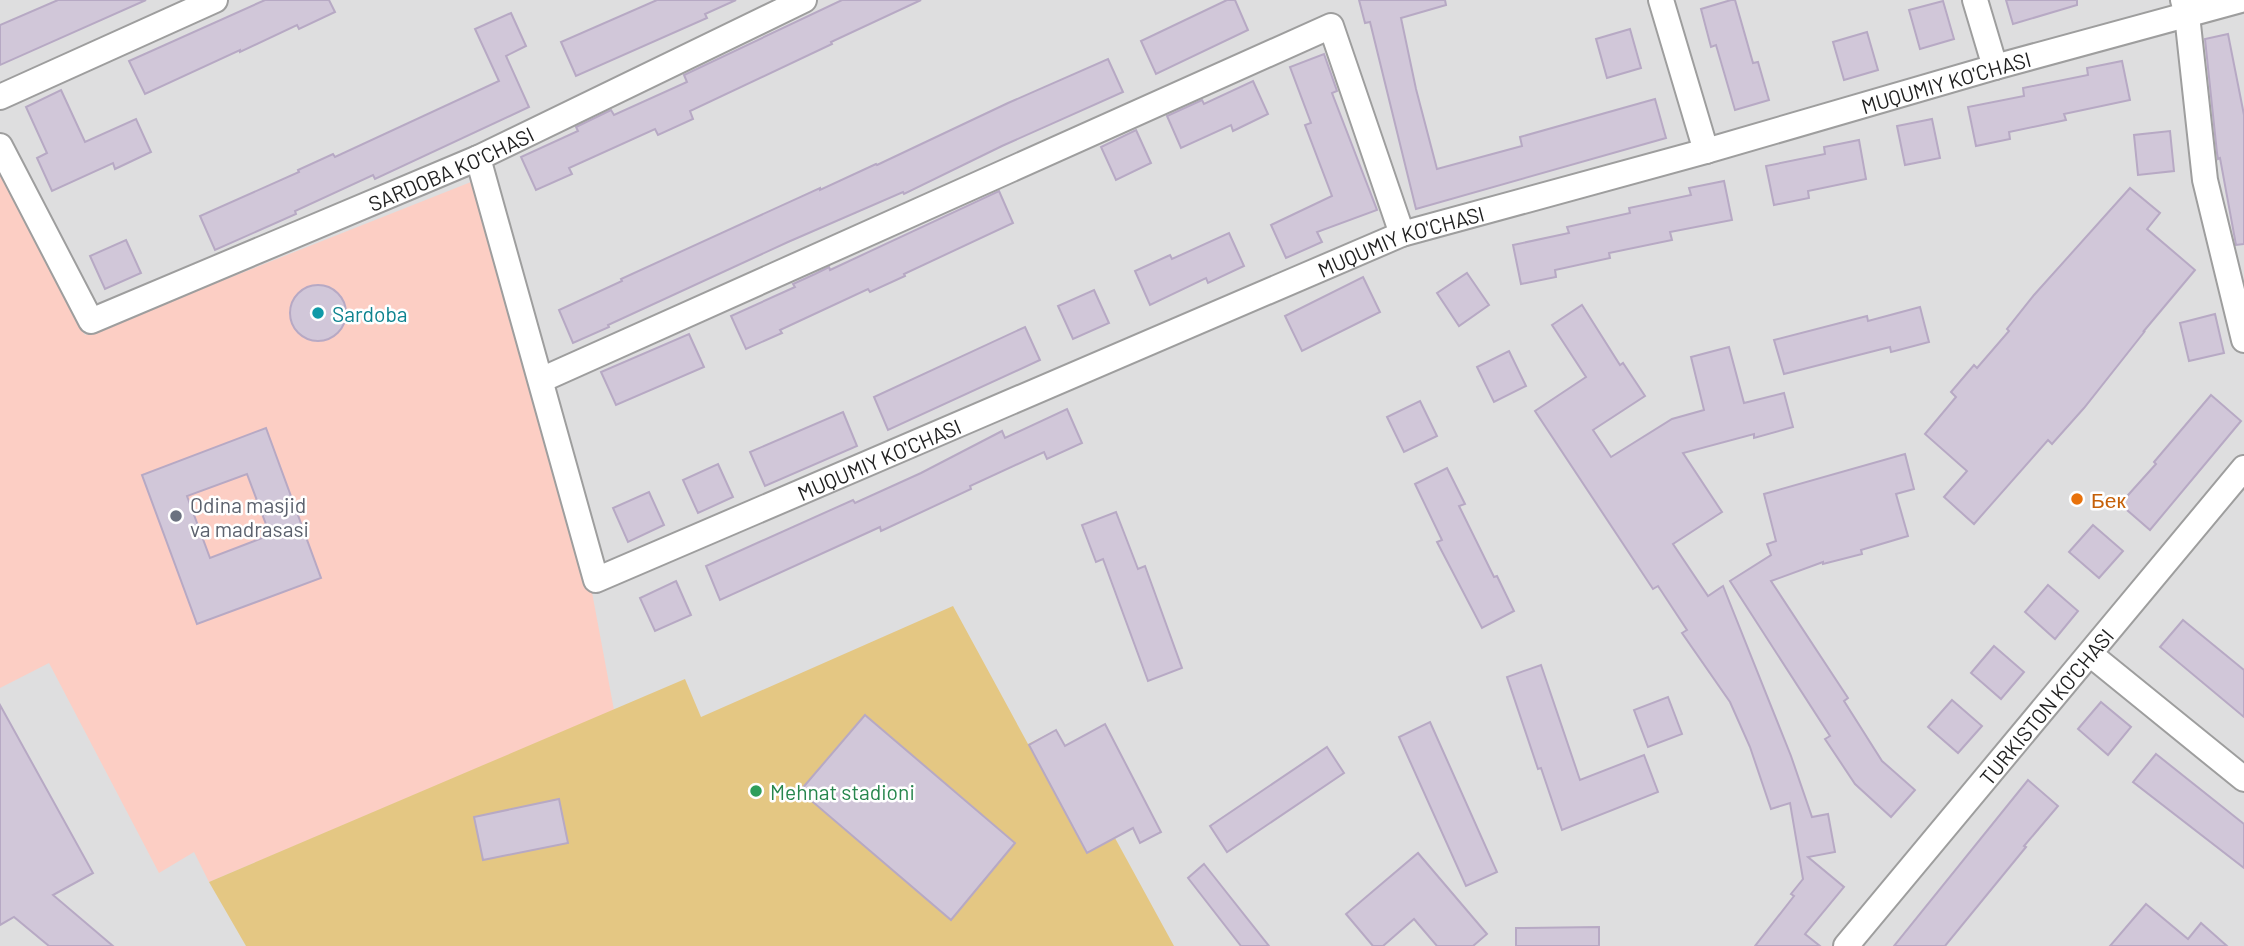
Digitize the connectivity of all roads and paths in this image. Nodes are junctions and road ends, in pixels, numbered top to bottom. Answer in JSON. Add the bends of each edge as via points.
{"nodes":[{"id":1,"x":215,"y":0,"type":"edge"},
{"id":2,"x":804,"y":0,"type":"edge"},
{"id":3,"x":1661,"y":0,"type":"edge"},
{"id":4,"x":1975,"y":0,"type":"edge"},
{"id":5,"x":2241,"y":0,"type":"edge"},
{"id":6,"x":2185,"y":8,"type":"edge"},
{"id":7,"x":1995,"y":67,"type":"junction"},
{"id":8,"x":0,"y":97,"type":"edge"},
{"id":9,"x":0,"y":146,"type":"edge"},
{"id":10,"x":1706,"y":151,"type":"junction"},
{"id":11,"x":478,"y":158,"type":"junction"},
{"id":12,"x":1402,"y":234,"type":"junction"},
{"id":13,"x":2244,"y":340,"type":"edge"},
{"id":14,"x":541,"y":380,"type":"junction"},
{"id":15,"x":2244,"y":468,"type":"edge"},
{"id":16,"x":2090,"y":654,"type":"junction"},
{"id":17,"x":2244,"y":779,"type":"edge"},
{"id":18,"x":1846,"y":946,"type":"edge"}],
"edges":[{"from":1,"to":8,"type":"street"},
{"from":2,"to":11,"type":"street","name":"SARDOBA KO'CHASI"},
{"from":3,"to":10,"type":"street"},
{"from":4,"to":7,"type":"street"},
{"from":5,"to":6,"type":"street","name":"MUQUMIY KO'CHASI"},
{"from":6,"to":7,"type":"street","name":"MUQUMIY KO'CHASI"},
{"from":6,"to":13,"type":"street","via":[[2206,180]]},
{"from":7,"to":10,"type":"street","name":"MUQUMIY KO'CHASI"},
{"from":9,"to":11,"type":"street","name":"SARDOBA KO'CHASI","via":[[91,321]]},
{"from":10,"to":12,"type":"street","name":"MUQUMIY KO'CHASI"},
{"from":11,"to":14,"type":"street"},
{"from":12,"to":14,"type":"street","name":"MUQUMIY KO'CHASI","via":[[596,580]]},
{"from":12,"to":14,"type":"street","via":[[1331,26]]},
{"from":15,"to":16,"type":"street","name":"TURKISTON KO'CHASI"},
{"from":16,"to":17,"type":"street"},
{"from":16,"to":18,"type":"street","name":"TURKISTON KO'CHASI"}]}
